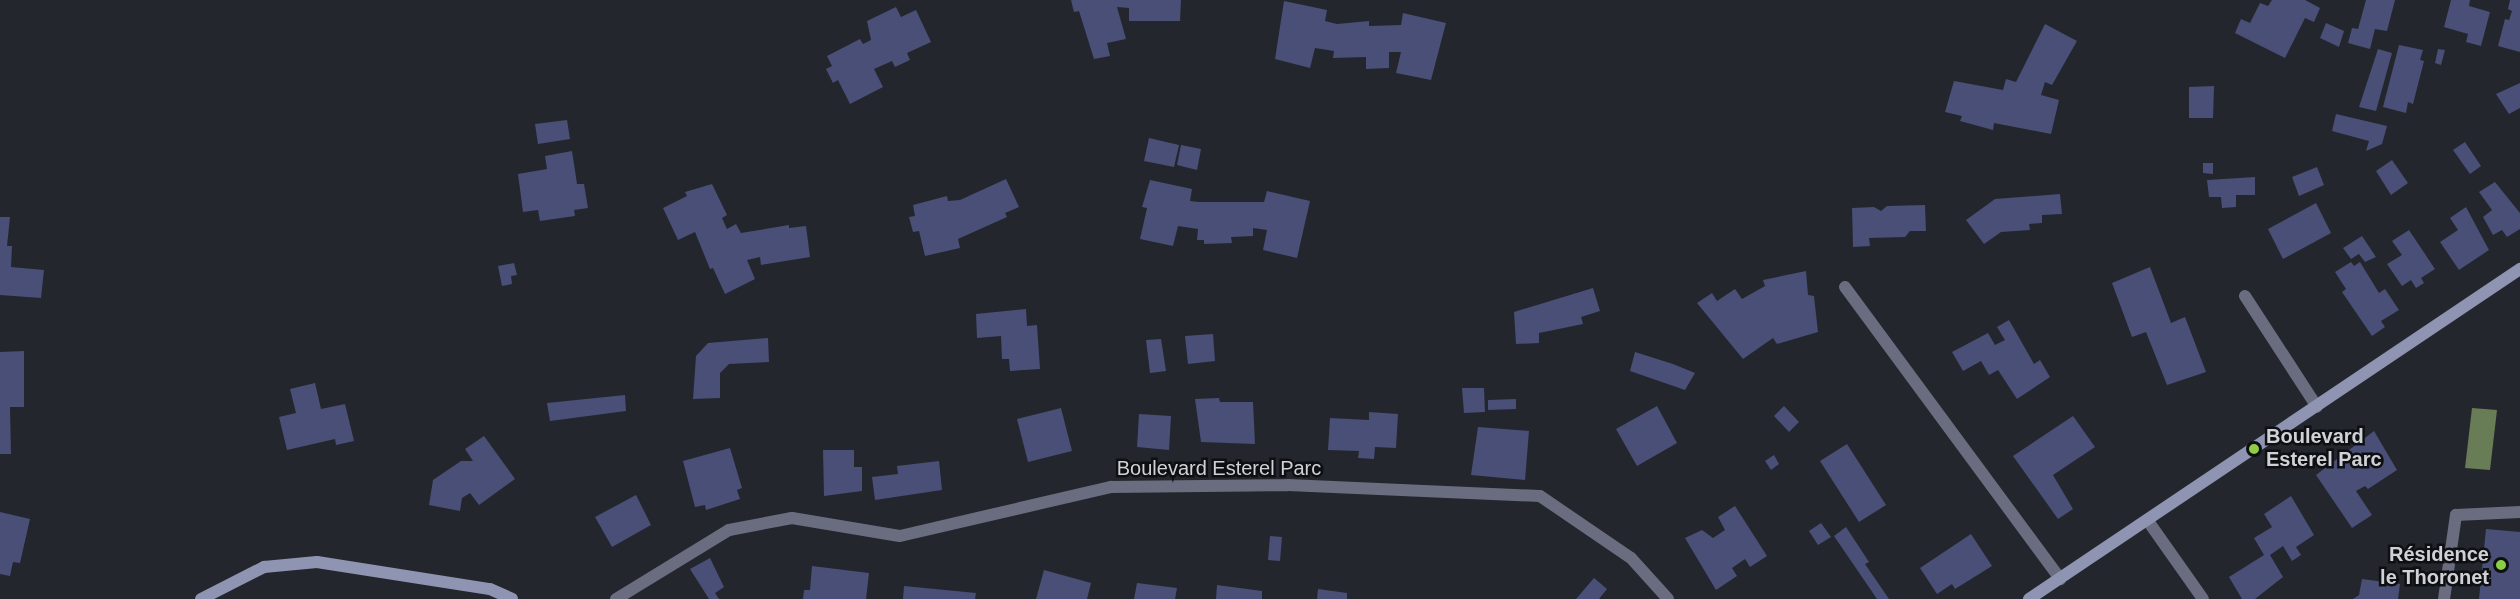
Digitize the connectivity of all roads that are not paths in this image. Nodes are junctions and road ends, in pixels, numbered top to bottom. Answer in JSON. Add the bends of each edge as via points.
{"nodes":[{"id":1,"x":2520,"y":270,"type":"edge"},
{"id":2,"x":1845,"y":287,"type":"dead end"},
{"id":3,"x":2245,"y":296,"type":"dead end"},
{"id":4,"x":2317,"y":407,"type":"junction"},
{"id":5,"x":2520,"y":512,"type":"edge"},
{"id":6,"x":2148,"y":521,"type":"junction"},
{"id":7,"x":2060,"y":579,"type":"junction"},
{"id":8,"x":201,"y":599,"type":"edge"},
{"id":9,"x":513,"y":599,"type":"edge"},
{"id":10,"x":616,"y":599,"type":"edge"},
{"id":11,"x":1668,"y":599,"type":"edge"},
{"id":12,"x":2029,"y":599,"type":"edge"},
{"id":13,"x":2203,"y":599,"type":"edge"},
{"id":14,"x":2444,"y":599,"type":"edge"}],
"edges":[{"from":1,"to":4,"type":"street"},
{"from":2,"to":7,"type":"street"},
{"from":3,"to":4,"type":"street"},
{"from":4,"to":6,"type":"street"},
{"from":5,"to":14,"type":"street","via":[[2456,515]]},
{"from":6,"to":7,"type":"street"},
{"from":6,"to":13,"type":"street"},
{"from":7,"to":12,"type":"street"},
{"from":8,"to":9,"type":"street","via":[[264,567],[317,562],[490,589]]},
{"from":10,"to":11,"type":"street","name":"Boulevard Esterel Parc","via":[[729,530],[792,518],[900,536],[1111,487],[1288,485],[1540,496],[1631,558]]}]}
